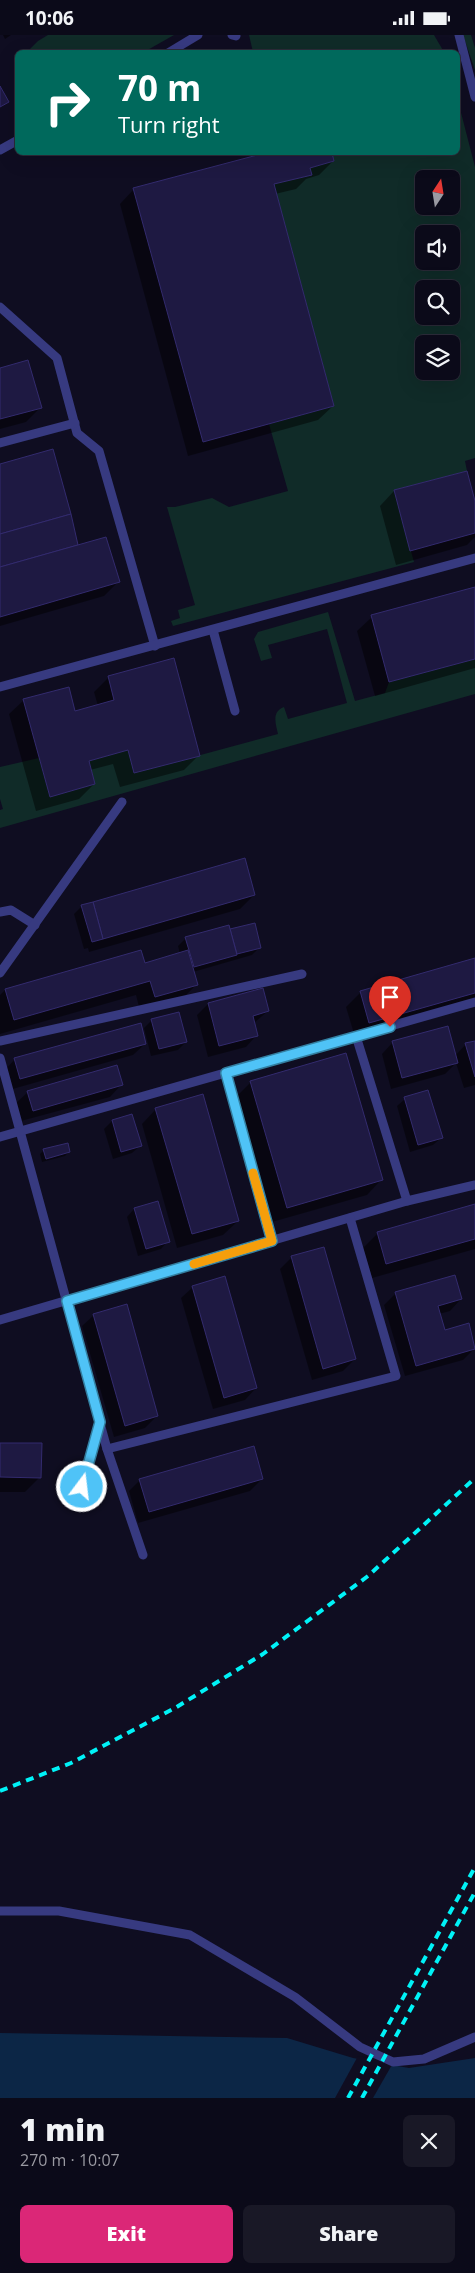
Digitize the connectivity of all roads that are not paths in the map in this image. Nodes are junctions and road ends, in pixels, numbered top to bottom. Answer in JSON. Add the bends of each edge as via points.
{"nodes":[{"id":1,"x":198,"y":35,"type":"edge"},
{"id":2,"x":458,"y":35,"type":"edge"},
{"id":3,"x":173,"y":50,"type":"edge"},
{"id":4,"x":475,"y":97,"type":"edge"},
{"id":5,"x":15,"y":142,"type":"edge"},
{"id":6,"x":0,"y":150,"type":"edge"},
{"id":7,"x":0,"y":307,"type":"edge"},
{"id":8,"x":75,"y":423,"type":"junction"},
{"id":9,"x":0,"y":443,"type":"edge"},
{"id":10,"x":475,"y":558,"type":"edge"},
{"id":11,"x":212,"y":630,"type":"junction"},
{"id":12,"x":154,"y":646,"type":"junction"},
{"id":13,"x":0,"y":687,"type":"edge"},
{"id":14,"x":235,"y":711,"type":"dead end"},
{"id":15,"x":122,"y":802,"type":"dead end"},
{"id":16,"x":0,"y":912,"type":"edge"},
{"id":17,"x":35,"y":925,"type":"junction"},
{"id":18,"x":0,"y":973,"type":"edge"},
{"id":19,"x":302,"y":973,"type":"dead end"},
{"id":20,"x":475,"y":1002,"type":"edge"},
{"id":21,"x":356,"y":1036,"type":"junction"},
{"id":22,"x":0,"y":1041,"type":"edge"},
{"id":23,"x":0,"y":1058,"type":"edge"},
{"id":24,"x":226,"y":1073,"type":"junction"},
{"id":25,"x":20,"y":1131,"type":"junction"},
{"id":26,"x":0,"y":1137,"type":"edge"},
{"id":27,"x":475,"y":1185,"type":"edge"},
{"id":28,"x":407,"y":1201,"type":"junction"},
{"id":29,"x":350,"y":1218,"type":"junction"},
{"id":30,"x":272,"y":1241,"type":"junction"},
{"id":31,"x":67,"y":1301,"type":"junction"},
{"id":32,"x":0,"y":1321,"type":"edge"},
{"id":33,"x":100,"y":1422,"type":"junction"},
{"id":34,"x":108,"y":1449,"type":"junction"},
{"id":35,"x":78,"y":1504,"type":"dead end"},
{"id":36,"x":143,"y":1555,"type":"dead end"},
{"id":37,"x":0,"y":1911,"type":"edge"},
{"id":38,"x":475,"y":2037,"type":"edge"}],
"edges":[{"from":1,"to":3,"type":"lane"},
{"from":2,"to":4,"type":"lane"},
{"from":5,"to":6,"type":"lane"},
{"from":7,"to":8,"type":"lane","via":[[57,358]]},
{"from":8,"to":9,"type":"lane"},
{"from":8,"to":12,"type":"lane","via":[[77,433],[99,451]]},
{"from":10,"to":11,"type":"lane"},
{"from":11,"to":12,"type":"lane"},
{"from":11,"to":14,"type":"lane"},
{"from":12,"to":13,"type":"lane"},
{"from":15,"to":17,"type":"lane"},
{"from":16,"to":17,"type":"lane","via":[[11,910]]},
{"from":17,"to":18,"type":"lane"},
{"from":19,"to":22,"type":"lane"},
{"from":20,"to":21,"type":"lane"},
{"from":21,"to":24,"type":"lane"},
{"from":21,"to":28,"type":"lane"},
{"from":23,"to":25,"type":"lane"},
{"from":24,"to":25,"type":"lane"},
{"from":24,"to":30,"type":"lane"},
{"from":25,"to":26,"type":"lane"},
{"from":25,"to":31,"type":"lane"},
{"from":27,"to":28,"type":"lane"},
{"from":28,"to":29,"type":"lane"},
{"from":29,"to":30,"type":"lane"},
{"from":29,"to":34,"type":"lane","via":[[396,1376]]},
{"from":30,"to":31,"type":"lane"},
{"from":31,"to":32,"type":"lane"},
{"from":31,"to":33,"type":"lane"},
{"from":33,"to":34,"type":"lane"},
{"from":33,"to":35,"type":"lane"},
{"from":34,"to":36,"type":"lane"},
{"from":37,"to":38,"type":"lane","via":[[59,1911],[190,1935],[295,1997],[360,2047],[393,2062],[424,2059]]}]}
